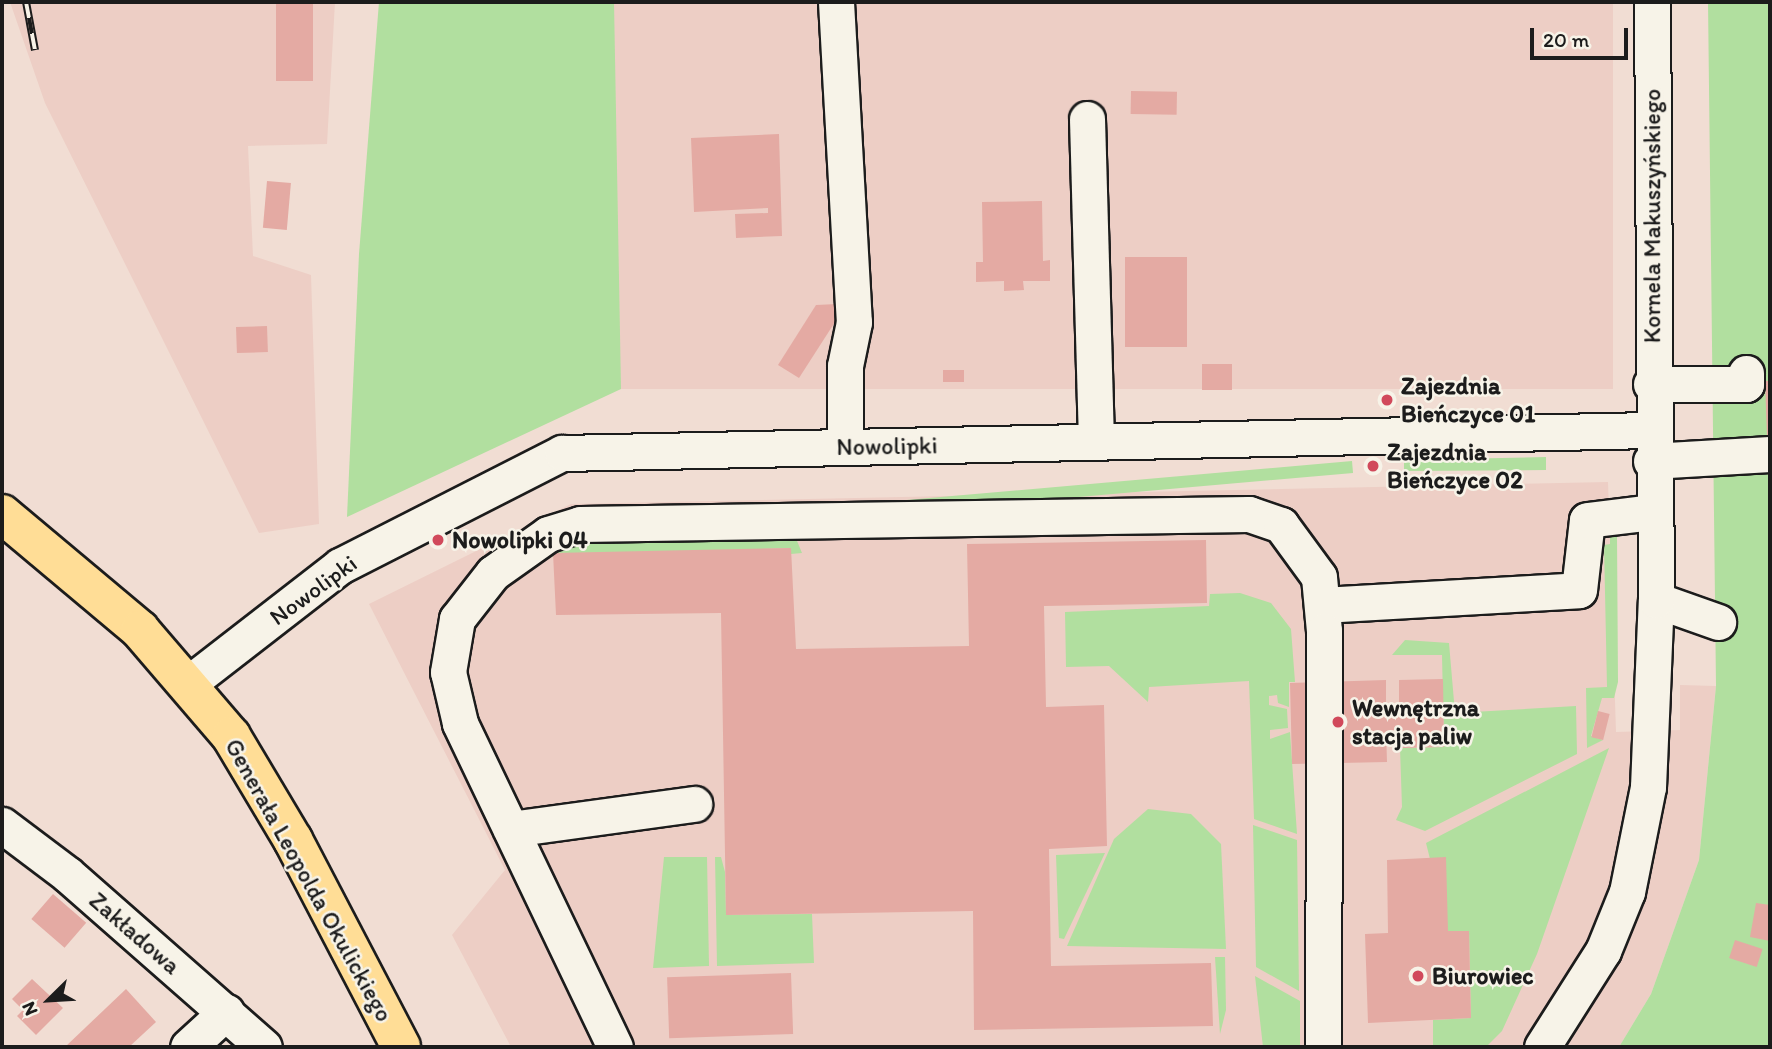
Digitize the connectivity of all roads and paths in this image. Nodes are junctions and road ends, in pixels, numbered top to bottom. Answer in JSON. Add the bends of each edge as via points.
{"nodes":[{"id":1,"x":836,"y":2,"type":"edge"},
{"id":2,"x":1652,"y":2,"type":"edge"},
{"id":3,"x":1087,"y":119,"type":"dead end"},
{"id":4,"x":1746,"y":373,"type":"dead end"},
{"id":5,"x":1651,"y":384,"type":"junction"},
{"id":6,"x":1097,"y":442,"type":"junction"},
{"id":7,"x":1651,"y":445,"type":"junction"},
{"id":8,"x":845,"y":447,"type":"junction"},
{"id":9,"x":1770,"y":454,"type":"edge"},
{"id":10,"x":1652,"y":513,"type":"junction"},
{"id":11,"x":2,"y":514,"type":"edge"},
{"id":12,"x":1656,"y":600,"type":"junction"},
{"id":13,"x":1321,"y":605,"type":"junction"},
{"id":14,"x":1718,"y":622,"type":"dead end"},
{"id":15,"x":189,"y":683,"type":"junction"},
{"id":16,"x":694,"y":804,"type":"dead end"},
{"id":17,"x":2,"y":825,"type":"edge"},
{"id":18,"x":511,"y":829,"type":"junction"},
{"id":19,"x":226,"y":1012,"type":"junction"},
{"id":20,"x":188,"y":1047,"type":"edge"},
{"id":21,"x":264,"y":1047,"type":"edge"},
{"id":22,"x":401,"y":1047,"type":"edge"},
{"id":23,"x":615,"y":1047,"type":"edge"},
{"id":24,"x":1323,"y":1047,"type":"edge"},
{"id":25,"x":1542,"y":1047,"type":"edge"}],
"edges":[{"from":1,"to":8,"type":"street","via":[[854,322],[845,366]]},
{"from":2,"to":5,"type":"street","name":"Kornela Makuszyńskiego"},
{"from":3,"to":6,"type":"street"},
{"from":4,"to":5,"type":"street","via":[[1746,384]]},
{"from":5,"to":7,"type":"street","name":"Kornela Makuszyńskiego"},
{"from":6,"to":7,"type":"street","name":"Nowolipki"},
{"from":6,"to":8,"type":"street","name":"Nowolipki"},
{"from":7,"to":9,"type":"street","name":"Nowolipki"},
{"from":7,"to":10,"type":"street","name":"Kornela Makuszyńskiego"},
{"from":8,"to":15,"type":"street","name":"Nowolipki","via":[[562,453],[340,566]]},
{"from":10,"to":12,"type":"street","name":"Kornela Makuszyńskiego"},
{"from":10,"to":13,"type":"street","via":[[1587,520],[1579,590]]},
{"from":11,"to":15,"type":"main road","name":"Generała Leopolda Okulickiego","via":[[127,618]]},
{"from":12,"to":14,"type":"street"},
{"from":12,"to":25,"type":"street","name":"Kornela Makuszyńskiego","via":[[1642,838],[1603,951]]},
{"from":13,"to":18,"type":"street","via":[[1319,576],[1281,525],[1249,514],[580,524],[520,551],[493,573],[457,619],[448,672],[460,723]]},
{"from":13,"to":24,"type":"street"},
{"from":15,"to":22,"type":"main road","name":"Generała Leopolda Okulickiego","via":[[259,777]]},
{"from":16,"to":18,"type":"street"},
{"from":17,"to":19,"type":"street","name":"Zakładowa"},
{"from":18,"to":23,"type":"street"},
{"from":19,"to":20,"type":"street"},
{"from":19,"to":21,"type":"street","name":"Zakładowa"}]}
